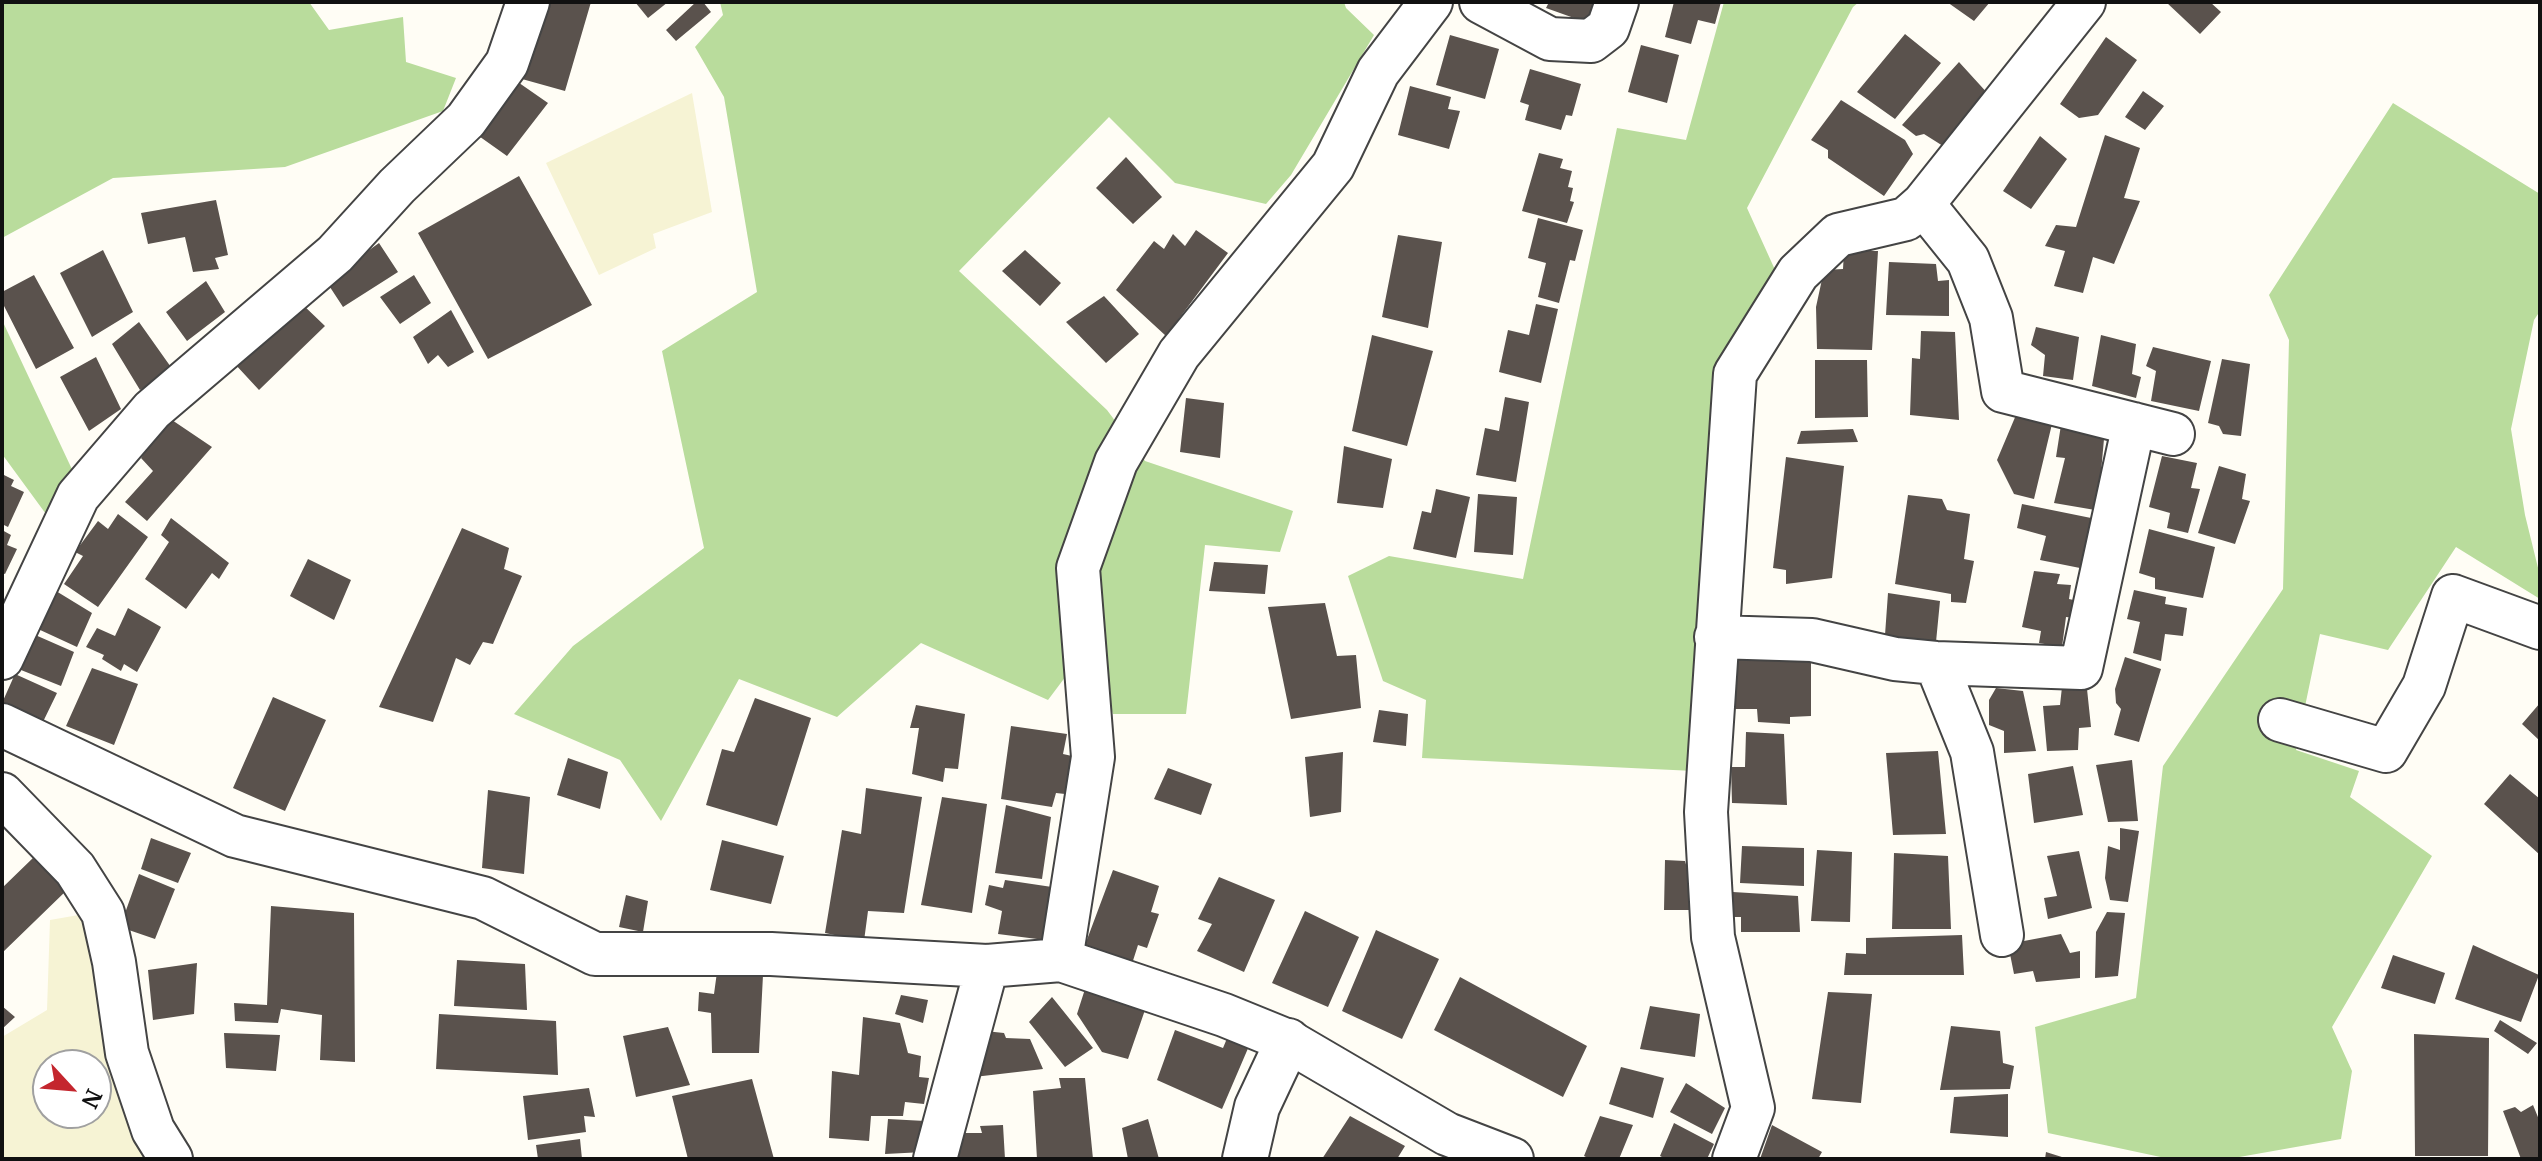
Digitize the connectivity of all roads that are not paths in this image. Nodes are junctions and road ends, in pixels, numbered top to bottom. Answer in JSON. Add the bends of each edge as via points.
{"nodes":[{"id":1,"x":528,"y":2,"type":"edge"},
{"id":2,"x":1431,"y":2,"type":"edge"},
{"id":3,"x":1481,"y":2,"type":"edge"},
{"id":4,"x":1617,"y":2,"type":"edge"},
{"id":5,"x":2084,"y":2,"type":"edge"},
{"id":6,"x":1923,"y":204,"type":"junction"},
{"id":7,"x":2540,"y":628,"type":"edge"},
{"id":8,"x":1716,"y":637,"type":"junction"},
{"id":9,"x":2,"y":658,"type":"edge"},
{"id":10,"x":1936,"y":663,"type":"junction"},
{"id":11,"x":2280,"y":720,"type":"dead end"},
{"id":12,"x":2,"y":725,"type":"edge"},
{"id":13,"x":2,"y":794,"type":"edge"},
{"id":14,"x":2002,"y":935,"type":"dead end"},
{"id":15,"x":1061,"y":960,"type":"junction"},
{"id":16,"x":987,"y":966,"type":"junction"},
{"id":17,"x":1288,"y":1041,"type":"junction"},
{"id":18,"x":171,"y":1159,"type":"edge"},
{"id":19,"x":935,"y":1159,"type":"edge"},
{"id":20,"x":1245,"y":1159,"type":"edge"},
{"id":21,"x":1512,"y":1159,"type":"edge"},
{"id":22,"x":1734,"y":1159,"type":"edge"}],
"edges":[{"from":1,"to":9,"type":"street","via":[[507,63],[466,120],[335,254],[152,410],[78,496]]},
{"from":2,"to":15,"type":"street","via":[[1378,72],[1333,166],[1179,354],[1116,462],[1078,568],[1093,757]]},
{"from":3,"to":4,"type":"street","via":[[1550,39],[1591,41],[1608,28]]},
{"from":5,"to":6,"type":"street"},
{"from":6,"to":8,"type":"street","via":[[1906,219],[1838,235],[1798,273],[1735,374]]},
{"from":6,"to":10,"type":"street","via":[[1968,260],[1991,318],[2003,391],[2154,429],[2081,668]]},
{"from":7,"to":11,"type":"street","via":[[2453,596],[2424,686],[2386,751]]},
{"from":8,"to":10,"type":"street","via":[[1812,640]]},
{"from":8,"to":22,"type":"street","via":[[1706,812],[1713,937],[1753,1108]]},
{"from":10,"to":14,"type":"street","via":[[1972,752]]},
{"from":12,"to":16,"type":"street","via":[[235,836],[483,898],[595,954],[771,954]]},
{"from":13,"to":18,"type":"street","via":[[75,869],[103,913],[127,1053],[153,1130]]},
{"from":15,"to":16,"type":"street"},
{"from":15,"to":17,"type":"street"},
{"from":16,"to":19,"type":"street"},
{"from":17,"to":20,"type":"street","via":[[1257,1107]]},
{"from":17,"to":21,"type":"street","via":[[1447,1134]]}]}
